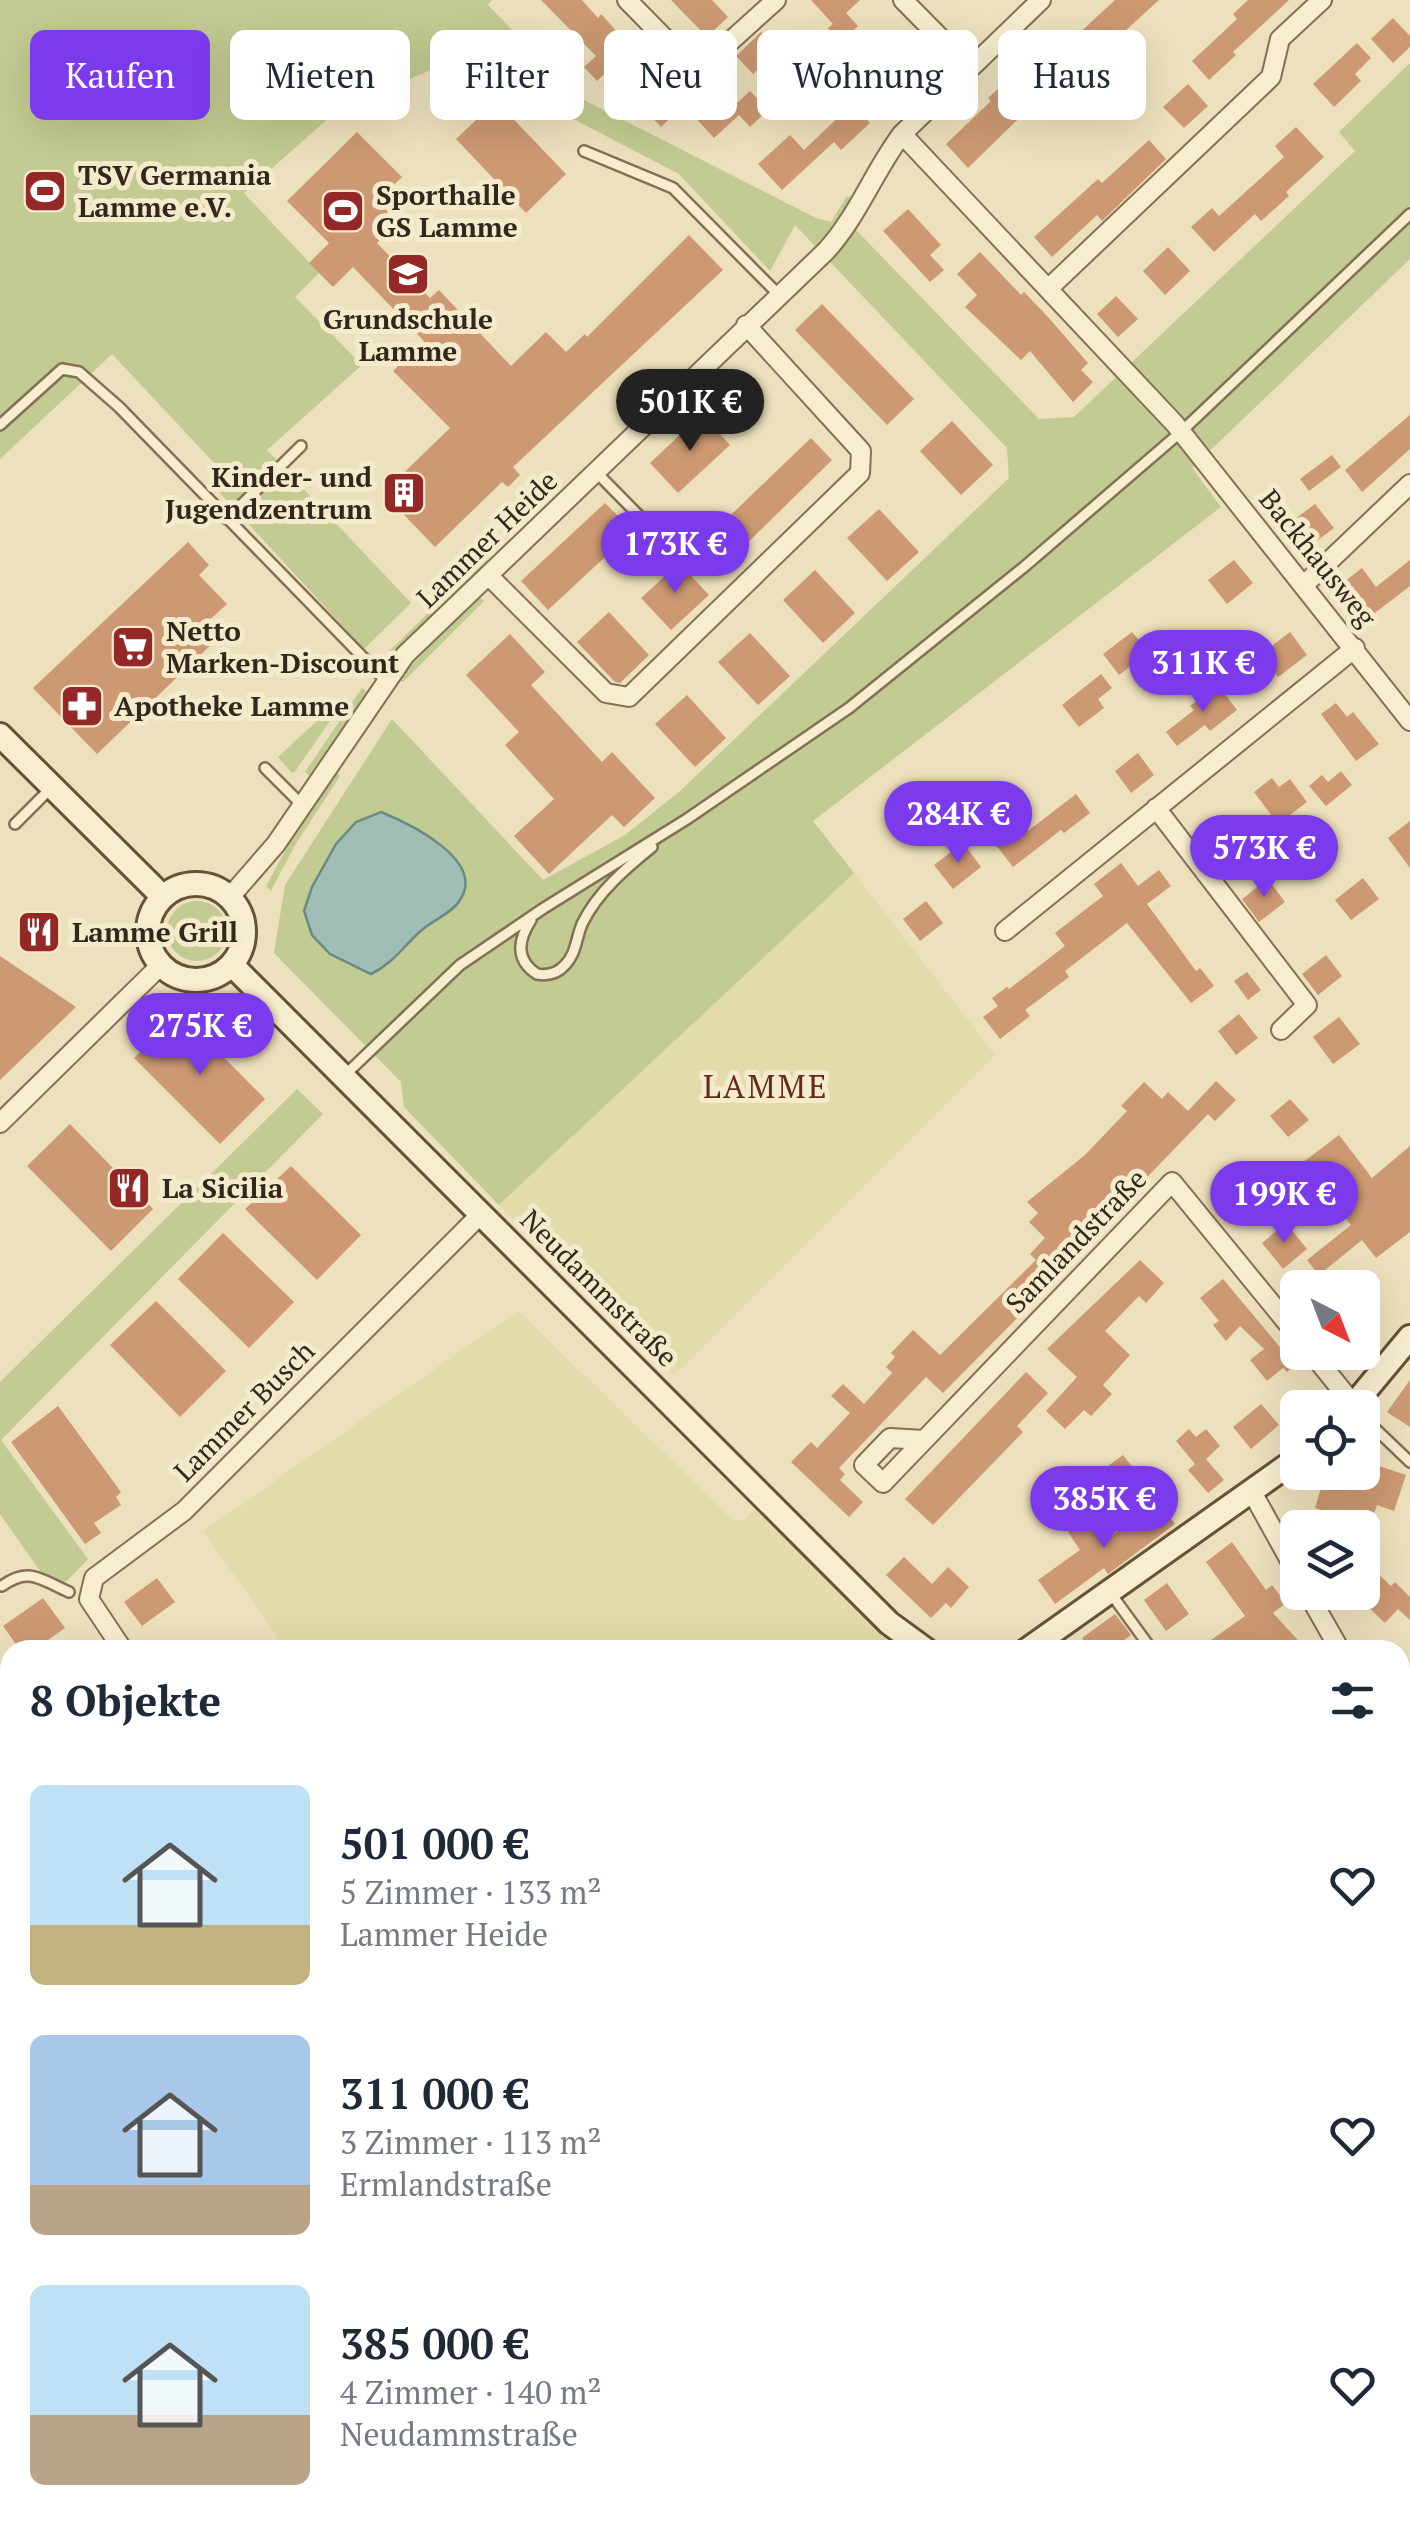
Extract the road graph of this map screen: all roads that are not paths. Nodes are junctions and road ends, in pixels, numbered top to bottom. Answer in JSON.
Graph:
{"nodes":[{"id":1,"x":627,"y":0,"type":"edge"},
{"id":2,"x":776,"y":0,"type":"edge"},
{"id":3,"x":903,"y":0,"type":"edge"},
{"id":4,"x":1041,"y":0,"type":"edge"},
{"id":5,"x":1322,"y":0,"type":"edge"},
{"id":6,"x":933,"y":30,"type":"edge"},
{"id":7,"x":978,"y":60,"type":"edge"},
{"id":8,"x":916,"y":120,"type":"edge"},
{"id":9,"x":902,"y":134,"type":"junction"},
{"id":10,"x":584,"y":151,"type":"dead end"},
{"id":11,"x":1410,"y":214,"type":"edge"},
{"id":12,"x":1050,"y":288,"type":"junction"},
{"id":13,"x":779,"y":294,"type":"junction"},
{"id":14,"x":746,"y":326,"type":"junction"},
{"id":15,"x":0,"y":425,"type":"edge"},
{"id":16,"x":1182,"y":431,"type":"junction"},
{"id":17,"x":301,"y":446,"type":"dead end"},
{"id":18,"x":596,"y":472,"type":"junction"},
{"id":19,"x":1410,"y":484,"type":"edge"},
{"id":20,"x":227,"y":519,"type":"junction"},
{"id":21,"x":660,"y":538,"type":"dead end"},
{"id":22,"x":488,"y":574,"type":"junction"},
{"id":23,"x":1305,"y":584,"type":"junction"},
{"id":24,"x":1355,"y":648,"type":"junction"},
{"id":25,"x":386,"y":680,"type":"junction"},
{"id":26,"x":1410,"y":721,"type":"edge"},
{"id":27,"x":0,"y":734,"type":"edge"},
{"id":28,"x":265,"y":768,"type":"dead end"},
{"id":29,"x":53,"y":786,"type":"junction"},
{"id":30,"x":302,"y":805,"type":"junction"},
{"id":31,"x":1156,"y":808,"type":"junction"},
{"id":32,"x":687,"y":819,"type":"junction"},
{"id":33,"x":15,"y":824,"type":"dead end"},
{"id":34,"x":163,"y":897,"type":"junction"},
{"id":35,"x":230,"y":897,"type":"junction"},
{"id":36,"x":544,"y":908,"type":"junction"},
{"id":37,"x":1005,"y":931,"type":"dead end"},
{"id":38,"x":161,"y":965,"type":"junction"},
{"id":39,"x":232,"y":965,"type":"junction"},
{"id":40,"x":1280,"y":1030,"type":"dead end"},
{"id":41,"x":345,"y":1075,"type":"junction"},
{"id":42,"x":0,"y":1123,"type":"edge"},
{"id":43,"x":482,"y":1213,"type":"junction"},
{"id":44,"x":1280,"y":1314,"type":"edge"},
{"id":45,"x":1410,"y":1337,"type":"edge"},
{"id":46,"x":1325,"y":1370,"type":"edge"},
{"id":47,"x":1341,"y":1390,"type":"edge"},
{"id":48,"x":1370,"y":1390,"type":"edge"},
{"id":49,"x":1380,"y":1433,"type":"edge"},
{"id":50,"x":924,"y":1440,"type":"dead end"},
{"id":51,"x":1410,"y":1462,"type":"edge"},
{"id":52,"x":1280,"y":1471,"type":"edge"},
{"id":53,"x":1252,"y":1492,"type":"junction"},
{"id":54,"x":1280,"y":1543,"type":"edge"},
{"id":55,"x":2,"y":1586,"type":"edge"},
{"id":56,"x":69,"y":1592,"type":"dead end"},
{"id":57,"x":1110,"y":1592,"type":"junction"},
{"id":58,"x":1317,"y":1610,"type":"edge"},
{"id":59,"x":117,"y":1640,"type":"edge"},
{"id":60,"x":912,"y":1640,"type":"edge"},
{"id":61,"x":1042,"y":1640,"type":"edge"},
{"id":62,"x":1145,"y":1640,"type":"edge"},
{"id":63,"x":1334,"y":1640,"type":"edge"}],
"edges":[{"from":1,"to":2,"type":"street"},
{"from":3,"to":6,"type":"street"},
{"from":4,"to":7,"type":"street","name":"Lammer Heide"},
{"from":5,"to":12,"type":"street"},
{"from":8,"to":9,"type":"street","name":"Lammer Heide"},
{"from":9,"to":12,"type":"street","name":"Backhausweg"},
{"from":9,"to":13,"type":"street","name":"Lammer Heide"},
{"from":10,"to":13,"type":"lane"},
{"from":11,"to":16,"type":"lane"},
{"from":12,"to":16,"type":"street","name":"Backhausweg"},
{"from":13,"to":14,"type":"street","name":"Lammer Heide"},
{"from":14,"to":18,"type":"street","name":"Lammer Heide"},
{"from":14,"to":22,"type":"street"},
{"from":15,"to":20,"type":"lane"},
{"from":16,"to":23,"type":"street","name":"Backhausweg"},
{"from":16,"to":32,"type":"lane"},
{"from":17,"to":20,"type":"lane"},
{"from":18,"to":21,"type":"lane"},
{"from":18,"to":22,"type":"street","name":"Lammer Heide"},
{"from":19,"to":23,"type":"street"},
{"from":20,"to":25,"type":"lane"},
{"from":22,"to":25,"type":"street","name":"Lammer Heide"},
{"from":23,"to":24,"type":"street","name":"Backhausweg"},
{"from":24,"to":26,"type":"street","name":"Backhausweg"},
{"from":24,"to":31,"type":"street"},
{"from":25,"to":30,"type":"street","name":"Lammer Heide"},
{"from":27,"to":29,"type":"main road"},
{"from":28,"to":30,"type":"lane"},
{"from":29,"to":33,"type":"lane"},
{"from":29,"to":34,"type":"main road"},
{"from":30,"to":35,"type":"street","name":"Lammer Heide"},
{"from":31,"to":37,"type":"street"},
{"from":31,"to":40,"type":"street"},
{"from":32,"to":36,"type":"lane"},
{"from":32,"to":36,"type":"lane"},
{"from":34,"to":35,"type":"main road"},
{"from":34,"to":38,"type":"main road"},
{"from":35,"to":39,"type":"main road"},
{"from":36,"to":41,"type":"lane"},
{"from":38,"to":39,"type":"main road"},
{"from":38,"to":42,"type":"street"},
{"from":39,"to":41,"type":"main road","name":"Neudammstraße"},
{"from":41,"to":43,"type":"main road","name":"Neudammstraße"},
{"from":43,"to":59,"type":"street","name":"Lammer Busch"},
{"from":43,"to":60,"type":"main road","name":"Neudammstraße"},
{"from":44,"to":50,"type":"street","name":"Samlandstraße"},
{"from":45,"to":48,"type":"main road"},
{"from":46,"to":47,"type":"street"},
{"from":49,"to":51,"type":"lane"},
{"from":52,"to":53,"type":"main road"},
{"from":53,"to":54,"type":"street"},
{"from":53,"to":57,"type":"main road"},
{"from":55,"to":56,"type":"lane"},
{"from":57,"to":61,"type":"main road"},
{"from":57,"to":62,"type":"lane"},
{"from":58,"to":63,"type":"street"}]}
